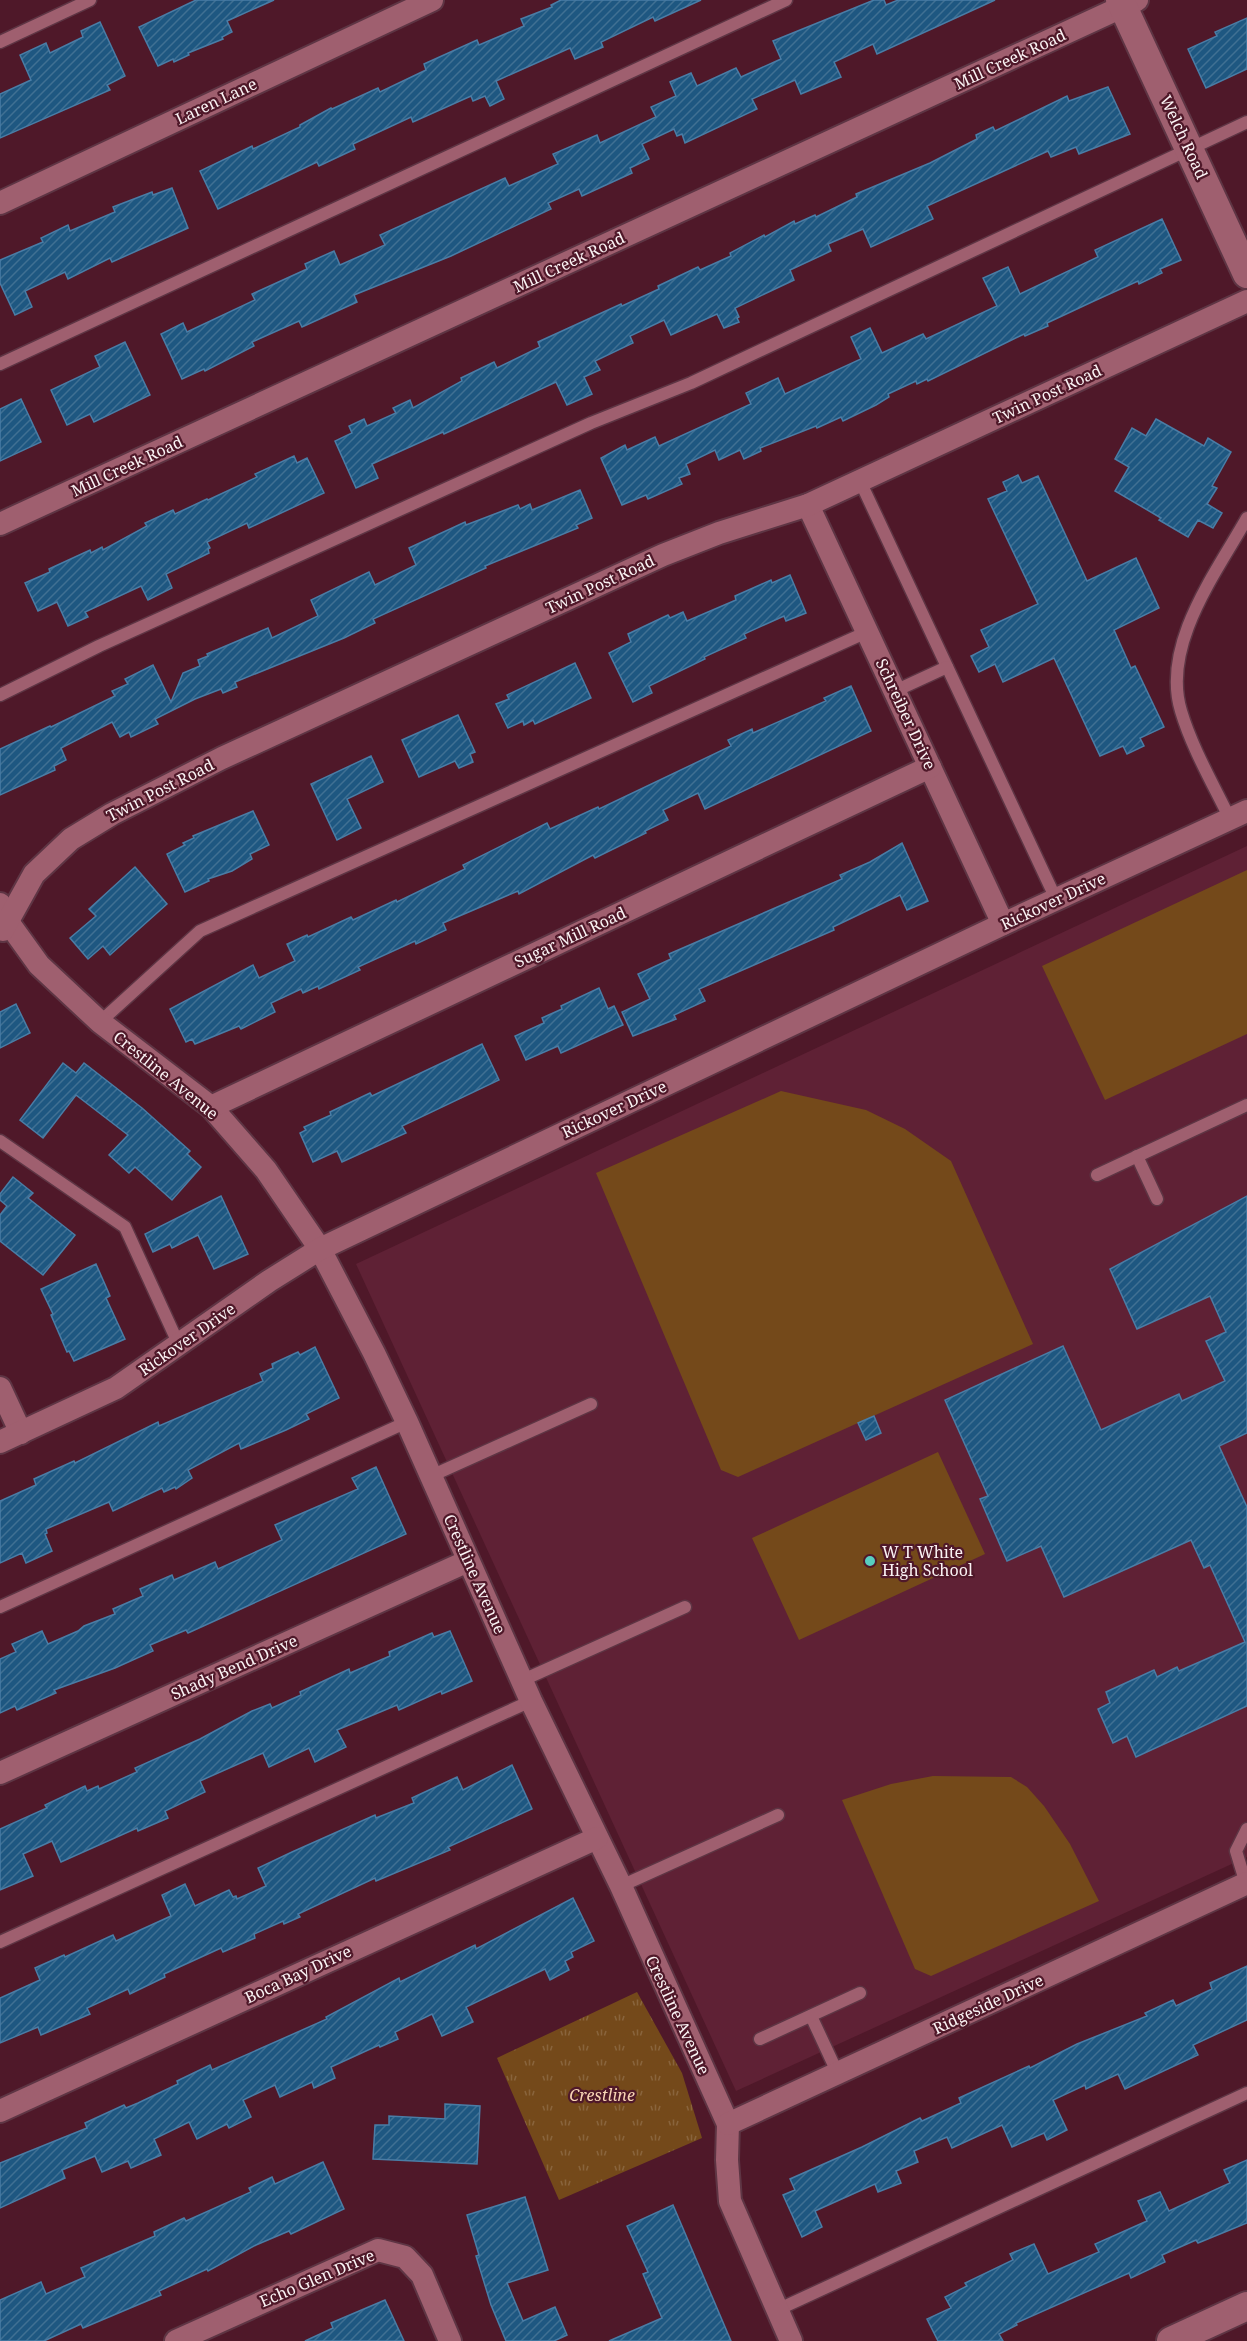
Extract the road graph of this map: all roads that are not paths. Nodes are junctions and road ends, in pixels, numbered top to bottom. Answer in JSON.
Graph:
{"nodes":[{"id":1,"x":90,"y":0,"type":"edge"},
{"id":2,"x":432,"y":0,"type":"edge"},
{"id":3,"x":786,"y":0,"type":"edge"},
{"id":4,"x":1127,"y":2,"type":"edge"},
{"id":5,"x":0,"y":42,"type":"edge"},
{"id":6,"x":1247,"y":122,"type":"edge"},
{"id":7,"x":1189,"y":149,"type":"junction"},
{"id":8,"x":0,"y":203,"type":"edge"},
{"id":9,"x":1247,"y":274,"type":"edge"},
{"id":10,"x":1247,"y":301,"type":"edge"},
{"id":11,"x":0,"y":364,"type":"edge"},
{"id":12,"x":860,"y":481,"type":"junction"},
{"id":13,"x":808,"y":505,"type":"junction"},
{"id":14,"x":1247,"y":518,"type":"edge"},
{"id":15,"x":0,"y":524,"type":"edge"},
{"id":16,"x":867,"y":632,"type":"junction"},
{"id":17,"x":947,"y":667,"type":"junction"},
{"id":18,"x":895,"y":692,"type":"junction"},
{"id":19,"x":0,"y":695,"type":"edge"},
{"id":20,"x":930,"y":767,"type":"junction"},
{"id":21,"x":1239,"y":815,"type":"edge"},
{"id":22,"x":1056,"y":899,"type":"junction"},
{"id":23,"x":3,"y":920,"type":"edge"},
{"id":24,"x":1003,"y":924,"type":"junction"},
{"id":25,"x":100,"y":1022,"type":"junction"},
{"id":26,"x":1247,"y":1105,"type":"edge"},
{"id":27,"x":211,"y":1107,"type":"junction"},
{"id":28,"x":0,"y":1141,"type":"edge"},
{"id":29,"x":1137,"y":1156,"type":"junction"},
{"id":30,"x":1097,"y":1175,"type":"dead end"},
{"id":31,"x":1157,"y":1199,"type":"dead end"},
{"id":32,"x":320,"y":1249,"type":"junction"},
{"id":33,"x":179,"y":1345,"type":"junction"},
{"id":34,"x":0,"y":1388,"type":"edge"},
{"id":35,"x":591,"y":1404,"type":"dead end"},
{"id":36,"x":407,"y":1422,"type":"junction"},
{"id":37,"x":21,"y":1433,"type":"junction"},
{"id":38,"x":0,"y":1442,"type":"edge"},
{"id":39,"x":431,"y":1476,"type":"junction"},
{"id":40,"x":468,"y":1561,"type":"junction"},
{"id":41,"x":0,"y":1607,"type":"edge"},
{"id":42,"x":685,"y":1608,"type":"dead end"},
{"id":43,"x":527,"y":1690,"type":"junction"},
{"id":44,"x":0,"y":1773,"type":"edge"},
{"id":45,"x":778,"y":1815,"type":"dead end"},
{"id":46,"x":1247,"y":1829,"type":"edge"},
{"id":47,"x":597,"y":1838,"type":"junction"},
{"id":48,"x":1247,"y":1884,"type":"edge"},
{"id":49,"x":621,"y":1886,"type":"junction"},
{"id":50,"x":0,"y":1942,"type":"edge"},
{"id":51,"x":860,"y":1993,"type":"dead end"},
{"id":52,"x":812,"y":2016,"type":"junction"},
{"id":53,"x":760,"y":2039,"type":"dead end"},
{"id":54,"x":838,"y":2074,"type":"junction"},
{"id":55,"x":1247,"y":2093,"type":"edge"},
{"id":56,"x":0,"y":2111,"type":"edge"},
{"id":57,"x":728,"y":2124,"type":"junction"},
{"id":58,"x":1247,"y":2306,"type":"edge"},
{"id":59,"x":777,"y":2310,"type":"junction"},
{"id":60,"x":176,"y":2341,"type":"edge"},
{"id":61,"x":450,"y":2341,"type":"edge"},
{"id":62,"x":791,"y":2341,"type":"edge"},
{"id":63,"x":1171,"y":2341,"type":"edge"}],
"edges":[{"from":1,"to":5,"type":"lane"},
{"from":2,"to":8,"type":"street","name":"Laren Lane"},
{"from":3,"to":11,"type":"lane"},
{"from":4,"to":7,"type":"street","name":"Welch Road"},
{"from":4,"to":15,"type":"street","name":"Mill Creek Road"},
{"from":6,"to":7,"type":"lane"},
{"from":7,"to":9,"type":"street","name":"Welch Road"},
{"from":7,"to":19,"type":"lane"},
{"from":10,"to":12,"type":"street","name":"Twin Post Road"},
{"from":12,"to":13,"type":"street","name":"Twin Post Road"},
{"from":12,"to":17,"type":"lane"},
{"from":13,"to":16,"type":"street","name":"Schreiber Drive"},
{"from":13,"to":23,"type":"street","name":"Twin Post Road"},
{"from":14,"to":21,"type":"lane"},
{"from":16,"to":18,"type":"street","name":"Schreiber Drive"},
{"from":16,"to":25,"type":"lane"},
{"from":17,"to":18,"type":"lane"},
{"from":17,"to":22,"type":"lane"},
{"from":18,"to":20,"type":"street","name":"Schreiber Drive"},
{"from":20,"to":24,"type":"street","name":"Schreiber Drive"},
{"from":20,"to":27,"type":"street","name":"Sugar Mill Road"},
{"from":21,"to":22,"type":"street","name":"Rickover Drive"},
{"from":22,"to":24,"type":"street","name":"Rickover Drive"},
{"from":23,"to":25,"type":"street","name":"Crestline Avenue"},
{"from":24,"to":32,"type":"street","name":"Rickover Drive"},
{"from":25,"to":27,"type":"street","name":"Crestline Avenue"},
{"from":26,"to":29,"type":"lane"},
{"from":27,"to":32,"type":"street","name":"Crestline Avenue"},
{"from":28,"to":33,"type":"lane"},
{"from":29,"to":30,"type":"lane"},
{"from":29,"to":31,"type":"lane"},
{"from":32,"to":33,"type":"street","name":"Rickover Drive"},
{"from":32,"to":36,"type":"street","name":"Crestline Avenue"},
{"from":33,"to":37,"type":"street","name":"Rickover Drive"},
{"from":34,"to":37,"type":"street"},
{"from":35,"to":39,"type":"lane"},
{"from":36,"to":39,"type":"street","name":"Crestline Avenue"},
{"from":36,"to":41,"type":"lane"},
{"from":37,"to":38,"type":"street","name":"Rickover Drive"},
{"from":39,"to":40,"type":"street","name":"Crestline Avenue"},
{"from":40,"to":43,"type":"street","name":"Crestline Avenue"},
{"from":40,"to":44,"type":"street","name":"Shady Bend Drive"},
{"from":42,"to":43,"type":"lane"},
{"from":43,"to":47,"type":"street","name":"Crestline Avenue"},
{"from":43,"to":50,"type":"lane"},
{"from":45,"to":49,"type":"lane"},
{"from":46,"to":48,"type":"lane"},
{"from":47,"to":49,"type":"street","name":"Crestline Avenue"},
{"from":47,"to":56,"type":"street","name":"Boca Bay Drive"},
{"from":48,"to":54,"type":"street","name":"Ridgeside Drive"},
{"from":49,"to":57,"type":"street","name":"Crestline Avenue"},
{"from":51,"to":52,"type":"lane"},
{"from":52,"to":53,"type":"lane"},
{"from":52,"to":54,"type":"lane"},
{"from":54,"to":57,"type":"street","name":"Ridgeside Drive"},
{"from":55,"to":59,"type":"lane"},
{"from":57,"to":59,"type":"street","name":"Crestline Avenue"},
{"from":58,"to":63,"type":"street"},
{"from":59,"to":62,"type":"street","name":"Crestline Avenue"},
{"from":60,"to":61,"type":"street","name":"Echo Glen Drive"}]}
